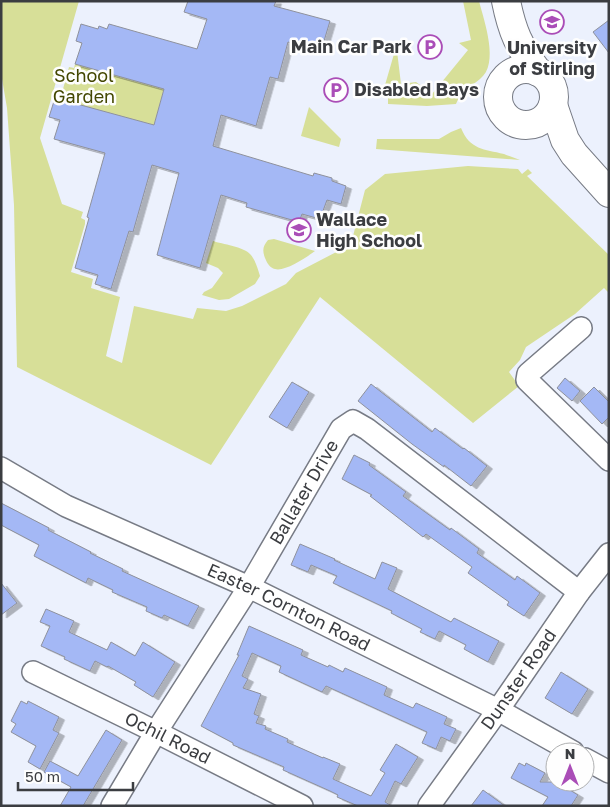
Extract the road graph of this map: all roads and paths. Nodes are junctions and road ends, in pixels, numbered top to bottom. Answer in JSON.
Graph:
{"nodes":[{"id":1,"x":508,"y":12,"type":"edge"},
{"id":2,"x":538,"y":72,"type":"junction"},
{"id":3,"x":508,"y":76,"type":"junction"},
{"id":4,"x":553,"y":105,"type":"junction"},
{"id":5,"x":530,"y":125,"type":"junction"},
{"id":6,"x":574,"y":154,"type":"junction"},
{"id":7,"x":609,"y":193,"type":"edge"},
{"id":8,"x":581,"y":328,"type":"dead end"},
{"id":9,"x":609,"y":460,"type":"edge"},
{"id":10,"x":1,"y":468,"type":"edge"},
{"id":11,"x":609,"y":554,"type":"edge"},
{"id":12,"x":249,"y":587,"type":"junction"},
{"id":13,"x":579,"y":592,"type":"junction"},
{"id":14,"x":32,"y":672,"type":"dead end"},
{"id":15,"x":498,"y":710,"type":"junction"},
{"id":16,"x":156,"y":732,"type":"junction"},
{"id":17,"x":555,"y":742,"type":"edge"},
{"id":18,"x":595,"y":764,"type":"edge"},
{"id":19,"x":609,"y":772,"type":"edge"},
{"id":20,"x":112,"y":806,"type":"edge"},
{"id":21,"x":302,"y":806,"type":"edge"},
{"id":22,"x":429,"y":806,"type":"edge"}],
"edges":[{"from":1,"to":2,"type":"main road"},
{"from":1,"to":3,"type":"main road"},
{"from":2,"to":3,"type":"main road"},
{"from":2,"to":4,"type":"main road"},
{"from":3,"to":5,"type":"main road"},
{"from":4,"to":5,"type":"main road"},
{"from":4,"to":6,"type":"main road"},
{"from":5,"to":6,"type":"main road"},
{"from":6,"to":7,"type":"main road"},
{"from":8,"to":9,"type":"street"},
{"from":10,"to":12,"type":"street","name":"Easter Cornton Road"},
{"from":11,"to":13,"type":"street","name":"Dunster Road"},
{"from":12,"to":13,"type":"street","name":"Ballater Drive"},
{"from":12,"to":15,"type":"street","name":"Easter Cornton Road"},
{"from":12,"to":16,"type":"street","name":"Ballater Drive"},
{"from":13,"to":15,"type":"street","name":"Dunster Road"},
{"from":14,"to":16,"type":"street","name":"Ochil Road"},
{"from":15,"to":17,"type":"street","name":"Easter Cornton Road"},
{"from":15,"to":22,"type":"street","name":"Dunster Road"},
{"from":16,"to":20,"type":"street","name":"Ballater Drive"},
{"from":16,"to":21,"type":"street","name":"Ochil Road"},
{"from":18,"to":19,"type":"street"}]}
